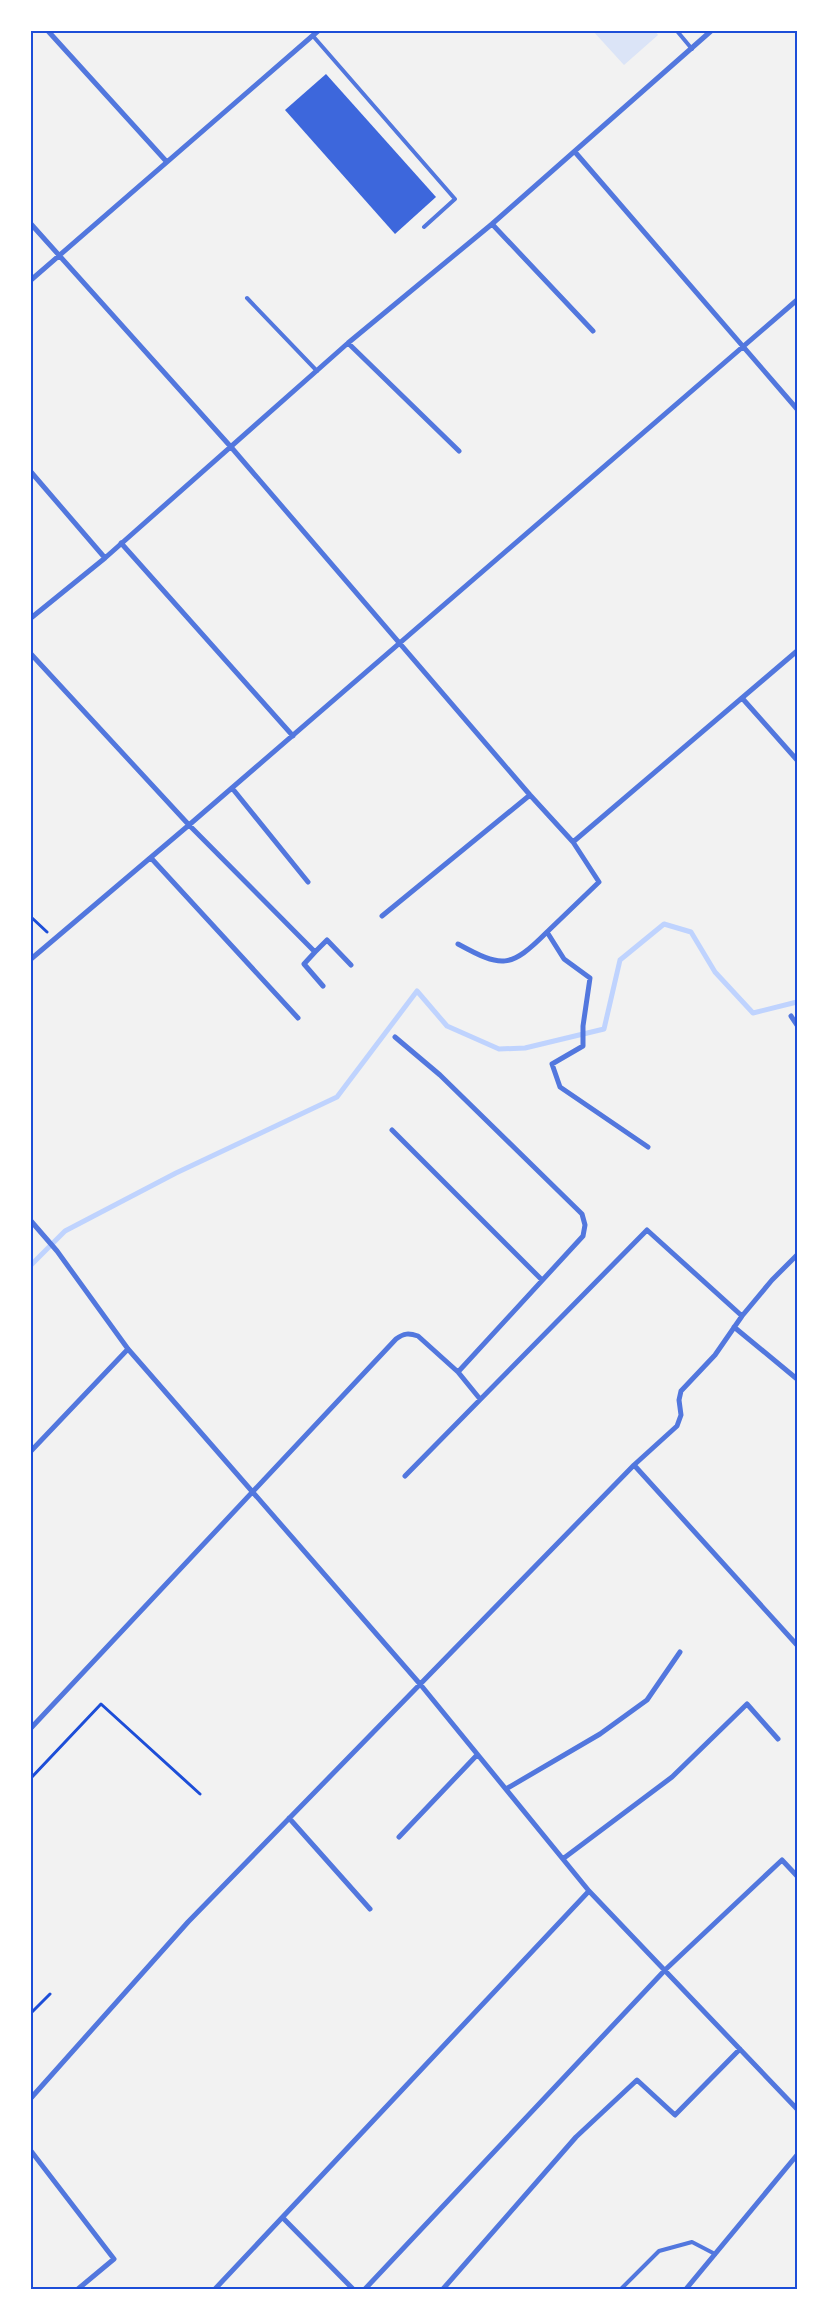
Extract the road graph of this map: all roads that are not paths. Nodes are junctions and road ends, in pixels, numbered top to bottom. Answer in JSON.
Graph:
{"nodes":[{"id":1,"x":48,"y":31,"type":"edge"},
{"id":2,"x":318,"y":31,"type":"edge"},
{"id":3,"x":677,"y":31,"type":"edge"},
{"id":4,"x":711,"y":31,"type":"edge"},
{"id":5,"x":313,"y":36,"type":"junction"},
{"id":6,"x":692,"y":49,"type":"junction"},
{"id":7,"x":575,"y":152,"type":"junction"},
{"id":8,"x":166,"y":161,"type":"junction"},
{"id":9,"x":31,"y":224,"type":"edge"},
{"id":10,"x":492,"y":224,"type":"junction"},
{"id":11,"x":424,"y":226,"type":"dead end"},
{"id":12,"x":58,"y":256,"type":"junction"},
{"id":13,"x":31,"y":280,"type":"edge"},
{"id":14,"x":247,"y":298,"type":"dead end"},
{"id":15,"x":797,"y":300,"type":"edge"},
{"id":16,"x":593,"y":331,"type":"dead end"},
{"id":17,"x":348,"y":343,"type":"junction"},
{"id":18,"x":745,"y":347,"type":"junction"},
{"id":19,"x":317,"y":371,"type":"junction"},
{"id":20,"x":797,"y":409,"type":"edge"},
{"id":21,"x":231,"y":447,"type":"junction"},
{"id":22,"x":459,"y":451,"type":"dead end"},
{"id":23,"x":31,"y":472,"type":"edge"},
{"id":24,"x":121,"y":543,"type":"junction"},
{"id":25,"x":105,"y":558,"type":"junction"},
{"id":26,"x":31,"y":618,"type":"edge"},
{"id":27,"x":400,"y":644,"type":"junction"},
{"id":28,"x":797,"y":651,"type":"edge"},
{"id":29,"x":31,"y":654,"type":"edge"},
{"id":30,"x":742,"y":698,"type":"junction"},
{"id":31,"x":293,"y":736,"type":"junction"},
{"id":32,"x":797,"y":760,"type":"edge"},
{"id":33,"x":232,"y":788,"type":"junction"},
{"id":34,"x":530,"y":795,"type":"junction"},
{"id":35,"x":189,"y":825,"type":"junction"},
{"id":36,"x":573,"y":842,"type":"junction"},
{"id":37,"x":151,"y":858,"type":"junction"},
{"id":38,"x":308,"y":882,"type":"dead end"},
{"id":39,"x":382,"y":916,"type":"dead end"},
{"id":40,"x":547,"y":932,"type":"junction"},
{"id":41,"x":458,"y":944,"type":"dead end"},
{"id":42,"x":315,"y":952,"type":"junction"},
{"id":43,"x":31,"y":959,"type":"edge"},
{"id":44,"x":352,"y":965,"type":"dead end"},
{"id":45,"x":323,"y":986,"type":"dead end"},
{"id":46,"x":791,"y":1016,"type":"dead end"},
{"id":47,"x":298,"y":1018,"type":"dead end"},
{"id":48,"x":797,"y":1025,"type":"edge"},
{"id":49,"x":395,"y":1037,"type":"dead end"},
{"id":50,"x":392,"y":1130,"type":"dead end"},
{"id":51,"x":648,"y":1147,"type":"dead end"},
{"id":52,"x":31,"y":1221,"type":"edge"},
{"id":53,"x":797,"y":1255,"type":"edge"},
{"id":54,"x":542,"y":1280,"type":"junction"},
{"id":55,"x":742,"y":1316,"type":"junction"},
{"id":56,"x":734,"y":1327,"type":"junction"},
{"id":57,"x":128,"y":1349,"type":"junction"},
{"id":58,"x":458,"y":1372,"type":"junction"},
{"id":59,"x":797,"y":1379,"type":"edge"},
{"id":60,"x":480,"y":1400,"type":"junction"},
{"id":61,"x":31,"y":1451,"type":"edge"},
{"id":62,"x":634,"y":1465,"type":"junction"},
{"id":63,"x":405,"y":1476,"type":"dead end"},
{"id":64,"x":253,"y":1492,"type":"junction"},
{"id":65,"x":797,"y":1645,"type":"edge"},
{"id":66,"x":680,"y":1652,"type":"dead end"},
{"id":67,"x":420,"y":1684,"type":"junction"},
{"id":68,"x":31,"y":1728,"type":"edge"},
{"id":69,"x":778,"y":1739,"type":"dead end"},
{"id":70,"x":477,"y":1755,"type":"junction"},
{"id":71,"x":506,"y":1789,"type":"junction"},
{"id":72,"x":289,"y":1818,"type":"junction"},
{"id":73,"x":398,"y":1837,"type":"dead end"},
{"id":74,"x":564,"y":1858,"type":"junction"},
{"id":75,"x":797,"y":1876,"type":"edge"},
{"id":76,"x":589,"y":1891,"type":"junction"},
{"id":77,"x":370,"y":1910,"type":"dead end"},
{"id":78,"x":665,"y":1970,"type":"junction"},
{"id":79,"x":740,"y":2049,"type":"junction"},
{"id":80,"x":31,"y":2098,"type":"edge"},
{"id":81,"x":797,"y":2109,"type":"edge"},
{"id":82,"x":31,"y":2151,"type":"edge"},
{"id":83,"x":797,"y":2155,"type":"edge"},
{"id":84,"x":282,"y":2218,"type":"junction"},
{"id":85,"x":714,"y":2254,"type":"junction"},
{"id":86,"x":78,"y":2289,"type":"edge"},
{"id":87,"x":215,"y":2289,"type":"edge"},
{"id":88,"x":352,"y":2289,"type":"edge"},
{"id":89,"x":365,"y":2289,"type":"edge"},
{"id":90,"x":443,"y":2289,"type":"edge"},
{"id":91,"x":621,"y":2289,"type":"edge"},
{"id":92,"x":686,"y":2289,"type":"edge"}],
"edges":[{"from":1,"to":8,"type":"street"},
{"from":2,"to":5,"type":"street"},
{"from":3,"to":6,"type":"lane"},
{"from":4,"to":6,"type":"street"},
{"from":5,"to":8,"type":"street"},
{"from":5,"to":11,"type":"lane"},
{"from":6,"to":7,"type":"street"},
{"from":7,"to":10,"type":"street"},
{"from":7,"to":18,"type":"street"},
{"from":8,"to":12,"type":"street"},
{"from":9,"to":12,"type":"street"},
{"from":10,"to":16,"type":"street"},
{"from":10,"to":17,"type":"street"},
{"from":12,"to":13,"type":"street"},
{"from":12,"to":21,"type":"street"},
{"from":14,"to":19,"type":"lane"},
{"from":15,"to":18,"type":"street"},
{"from":17,"to":19,"type":"street"},
{"from":17,"to":22,"type":"street"},
{"from":18,"to":20,"type":"street"},
{"from":18,"to":27,"type":"street"},
{"from":19,"to":21,"type":"street"},
{"from":21,"to":24,"type":"street"},
{"from":21,"to":27,"type":"street"},
{"from":23,"to":25,"type":"street"},
{"from":24,"to":25,"type":"street"},
{"from":24,"to":31,"type":"street"},
{"from":25,"to":26,"type":"street"},
{"from":27,"to":31,"type":"street"},
{"from":27,"to":34,"type":"street"},
{"from":28,"to":30,"type":"street"},
{"from":29,"to":35,"type":"street"},
{"from":30,"to":32,"type":"street"},
{"from":30,"to":36,"type":"street"},
{"from":31,"to":33,"type":"street"},
{"from":33,"to":35,"type":"street"},
{"from":33,"to":38,"type":"street"},
{"from":34,"to":36,"type":"street"},
{"from":34,"to":39,"type":"street"},
{"from":35,"to":37,"type":"street"},
{"from":35,"to":42,"type":"street"},
{"from":36,"to":40,"type":"street"},
{"from":37,"to":43,"type":"street"},
{"from":37,"to":47,"type":"street"},
{"from":40,"to":41,"type":"street"},
{"from":40,"to":51,"type":"street"},
{"from":42,"to":44,"type":"street"},
{"from":42,"to":45,"type":"street"},
{"from":46,"to":48,"type":"street"},
{"from":49,"to":54,"type":"street"},
{"from":50,"to":54,"type":"street"},
{"from":52,"to":57,"type":"street"},
{"from":53,"to":55,"type":"street"},
{"from":54,"to":58,"type":"street"},
{"from":55,"to":56,"type":"street"},
{"from":55,"to":60,"type":"street"},
{"from":56,"to":59,"type":"street"},
{"from":56,"to":62,"type":"street"},
{"from":57,"to":61,"type":"street"},
{"from":57,"to":64,"type":"street"},
{"from":58,"to":60,"type":"street"},
{"from":58,"to":64,"type":"street"},
{"from":60,"to":63,"type":"street"},
{"from":62,"to":65,"type":"street"},
{"from":62,"to":67,"type":"street"},
{"from":64,"to":67,"type":"street"},
{"from":64,"to":68,"type":"street"},
{"from":66,"to":71,"type":"street"},
{"from":67,"to":70,"type":"street"},
{"from":67,"to":72,"type":"street"},
{"from":69,"to":74,"type":"street"},
{"from":70,"to":71,"type":"street"},
{"from":70,"to":73,"type":"street"},
{"from":71,"to":74,"type":"street"},
{"from":72,"to":77,"type":"street"},
{"from":72,"to":80,"type":"street"},
{"from":74,"to":76,"type":"street"},
{"from":75,"to":78,"type":"street"},
{"from":76,"to":78,"type":"street"},
{"from":76,"to":84,"type":"street"},
{"from":78,"to":79,"type":"street"},
{"from":78,"to":89,"type":"street"},
{"from":79,"to":81,"type":"street"},
{"from":79,"to":90,"type":"street"},
{"from":82,"to":86,"type":"street"},
{"from":83,"to":85,"type":"street"},
{"from":84,"to":87,"type":"street"},
{"from":84,"to":88,"type":"street"},
{"from":85,"to":91,"type":"lane"},
{"from":85,"to":92,"type":"street"}]}
